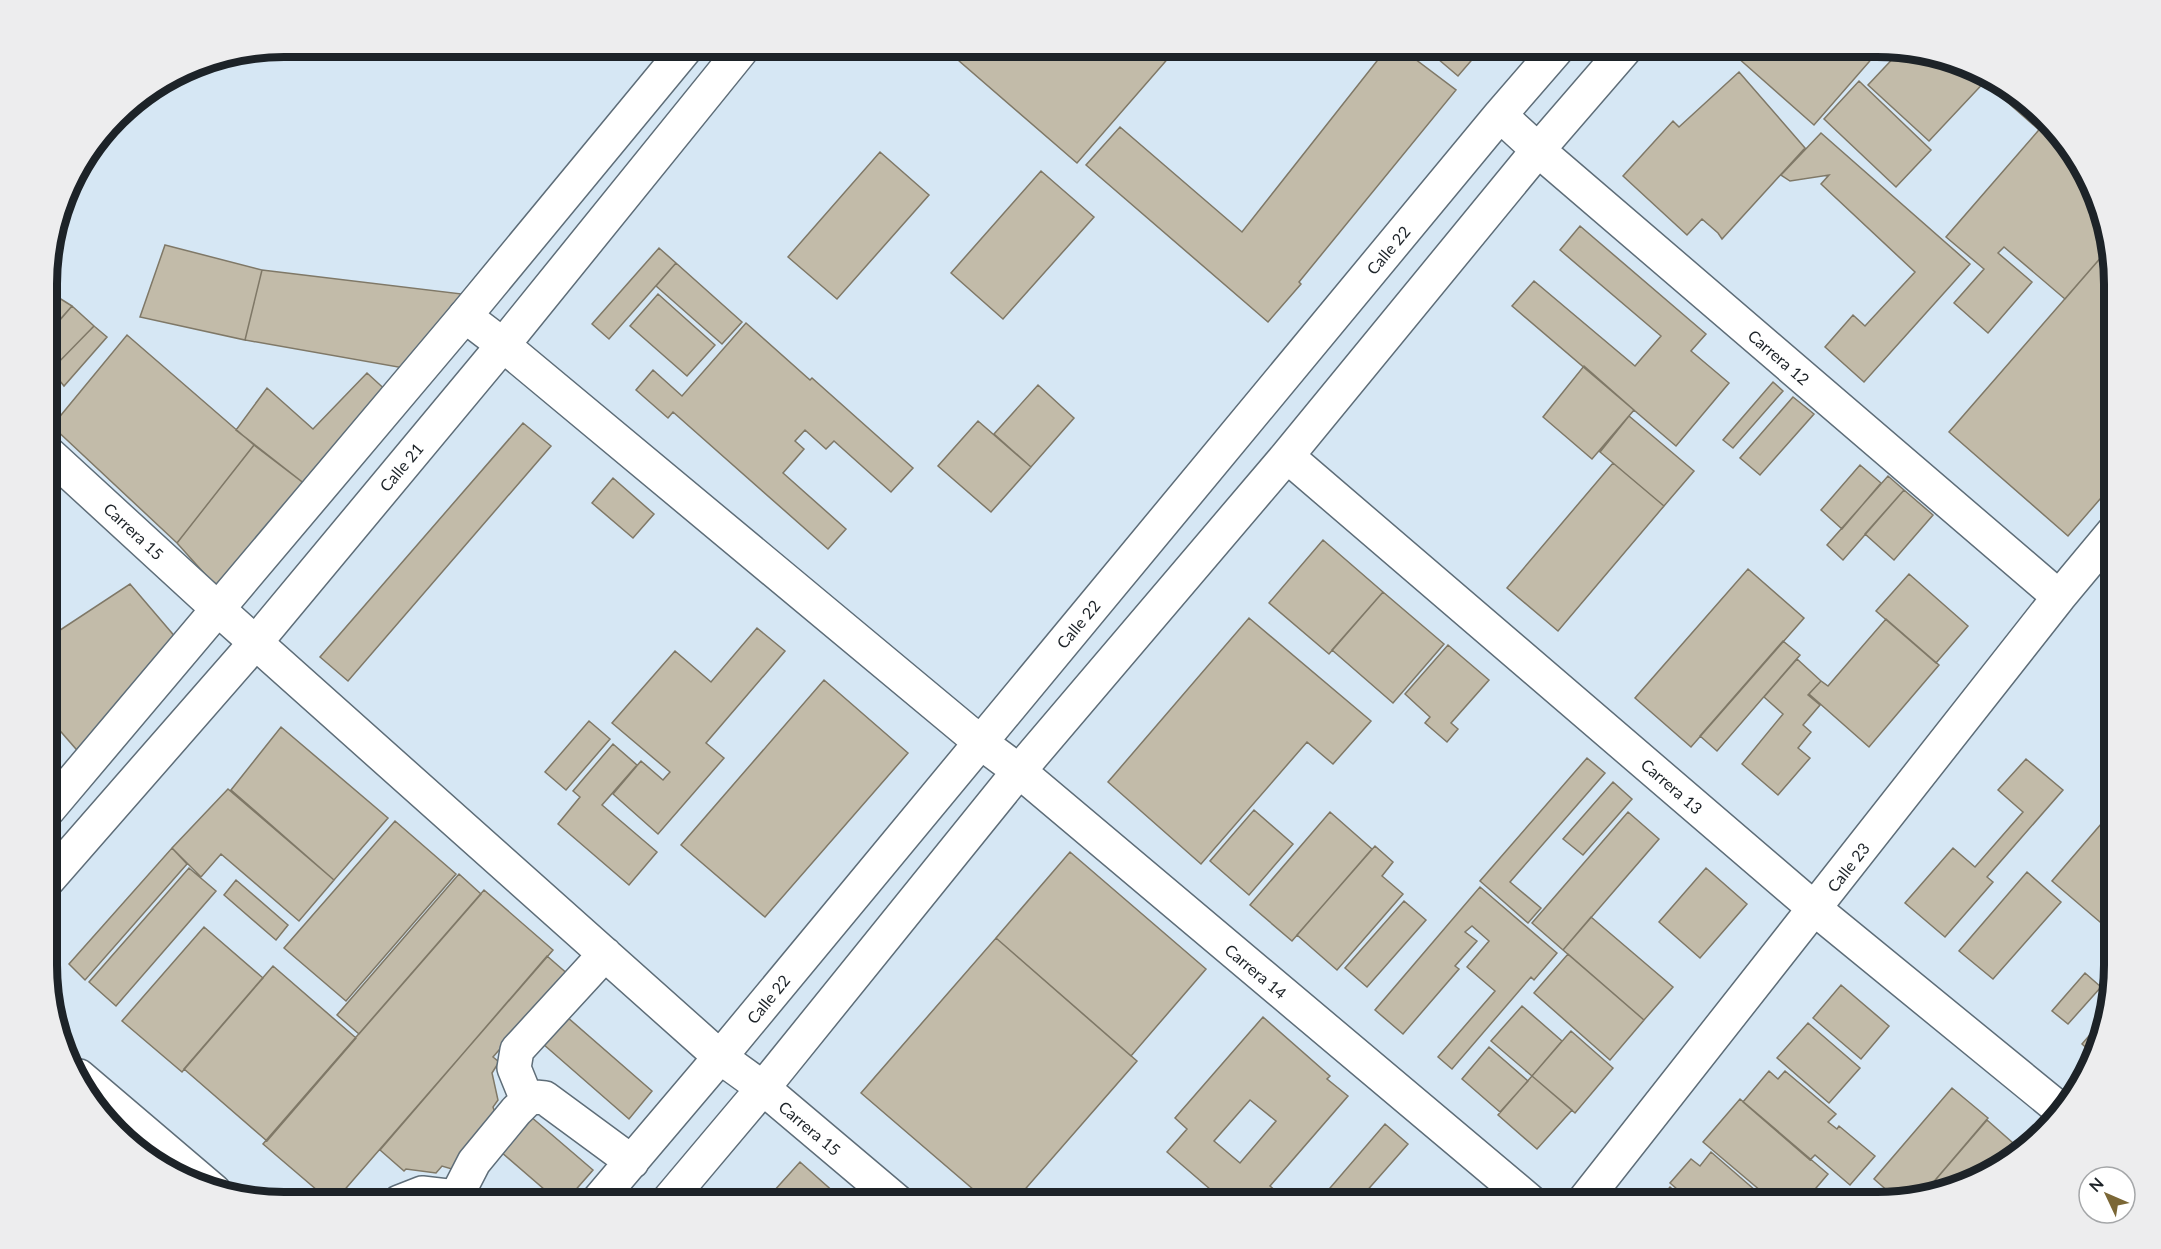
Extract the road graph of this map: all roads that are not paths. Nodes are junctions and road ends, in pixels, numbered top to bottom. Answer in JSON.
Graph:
{"nodes":[{"id":1,"x":678,"y":57,"type":"edge"},
{"id":2,"x":735,"y":57,"type":"edge"},
{"id":3,"x":1550,"y":57,"type":"edge"},
{"id":4,"x":1617,"y":57,"type":"edge"},
{"id":5,"x":1500,"y":115,"type":"junction"},
{"id":6,"x":1538,"y":150,"type":"junction"},
{"id":7,"x":465,"y":316,"type":"junction"},
{"id":8,"x":503,"y":345,"type":"junction"},
{"id":9,"x":1287,"y":456,"type":"junction"},
{"id":10,"x":57,"y":461,"type":"edge"},
{"id":11,"x":2104,"y":543,"type":"edge"},
{"id":12,"x":2059,"y":597,"type":"junction"},
{"id":13,"x":219,"y":610,"type":"junction"},
{"id":14,"x":256,"y":642,"type":"junction"},
{"id":15,"x":980,"y":742,"type":"junction"},
{"id":16,"x":1018,"y":771,"type":"junction"},
{"id":17,"x":57,"y":799,"type":"edge"},
{"id":18,"x":57,"y":869,"type":"edge"},
{"id":19,"x":1815,"y":909,"type":"junction"},
{"id":20,"x":605,"y":954,"type":"junction"},
{"id":21,"x":720,"y":1057,"type":"junction"},
{"id":22,"x":93,"y":1088,"type":"edge"},
{"id":23,"x":763,"y":1088,"type":"junction"},
{"id":24,"x":527,"y":1100,"type":"junction"},
{"id":25,"x":2055,"y":1105,"type":"edge"},
{"id":26,"x":632,"y":1162,"type":"junction"},
{"id":27,"x":193,"y":1173,"type":"edge"},
{"id":28,"x":463,"y":1192,"type":"edge"},
{"id":29,"x":606,"y":1192,"type":"edge"},
{"id":30,"x":675,"y":1192,"type":"edge"},
{"id":31,"x":886,"y":1192,"type":"edge"},
{"id":32,"x":1519,"y":1192,"type":"edge"},
{"id":33,"x":1591,"y":1192,"type":"edge"}],
"edges":[{"from":1,"to":7,"type":"street"},
{"from":2,"to":8,"type":"street","name":"Calle 21"},
{"from":3,"to":5,"type":"street","name":"Calle 22"},
{"from":4,"to":6,"type":"street"},
{"from":5,"to":6,"type":"street","name":"Carrera 12"},
{"from":5,"to":15,"type":"street","name":"Calle 22"},
{"from":6,"to":9,"type":"street"},
{"from":6,"to":12,"type":"street","name":"Carrera 12"},
{"from":7,"to":8,"type":"street","name":"Carrera 14"},
{"from":7,"to":13,"type":"street"},
{"from":8,"to":14,"type":"street","name":"Calle 21"},
{"from":8,"to":15,"type":"street","name":"Carrera 14"},
{"from":9,"to":16,"type":"street"},
{"from":9,"to":19,"type":"street","name":"Carrera 13"},
{"from":10,"to":13,"type":"street","name":"Carrera 15"},
{"from":11,"to":12,"type":"street","name":"Calle 23"},
{"from":12,"to":19,"type":"street","name":"Calle 23"},
{"from":13,"to":14,"type":"street","name":"Carrera 15"},
{"from":13,"to":17,"type":"street"},
{"from":14,"to":18,"type":"street","name":"Calle 21"},
{"from":14,"to":20,"type":"street","name":"Carrera 15"},
{"from":15,"to":16,"type":"street","name":"Carrera 14"},
{"from":15,"to":21,"type":"street","name":"Calle 22"},
{"from":16,"to":23,"type":"street"},
{"from":16,"to":32,"type":"street","name":"Carrera 14"},
{"from":19,"to":25,"type":"street","name":"Carrera 13"},
{"from":19,"to":33,"type":"street","name":"Calle 23"},
{"from":20,"to":21,"type":"street","name":"Carrera 15"},
{"from":20,"to":24,"type":"street"},
{"from":21,"to":23,"type":"street","name":"Carrera 15"},
{"from":21,"to":26,"type":"street","name":"Calle 22"},
{"from":22,"to":27,"type":"street"},
{"from":23,"to":30,"type":"street"},
{"from":23,"to":31,"type":"street","name":"Carrera 15"},
{"from":24,"to":26,"type":"street"},
{"from":24,"to":28,"type":"street"},
{"from":26,"to":29,"type":"street","name":"Calle 22"}]}
